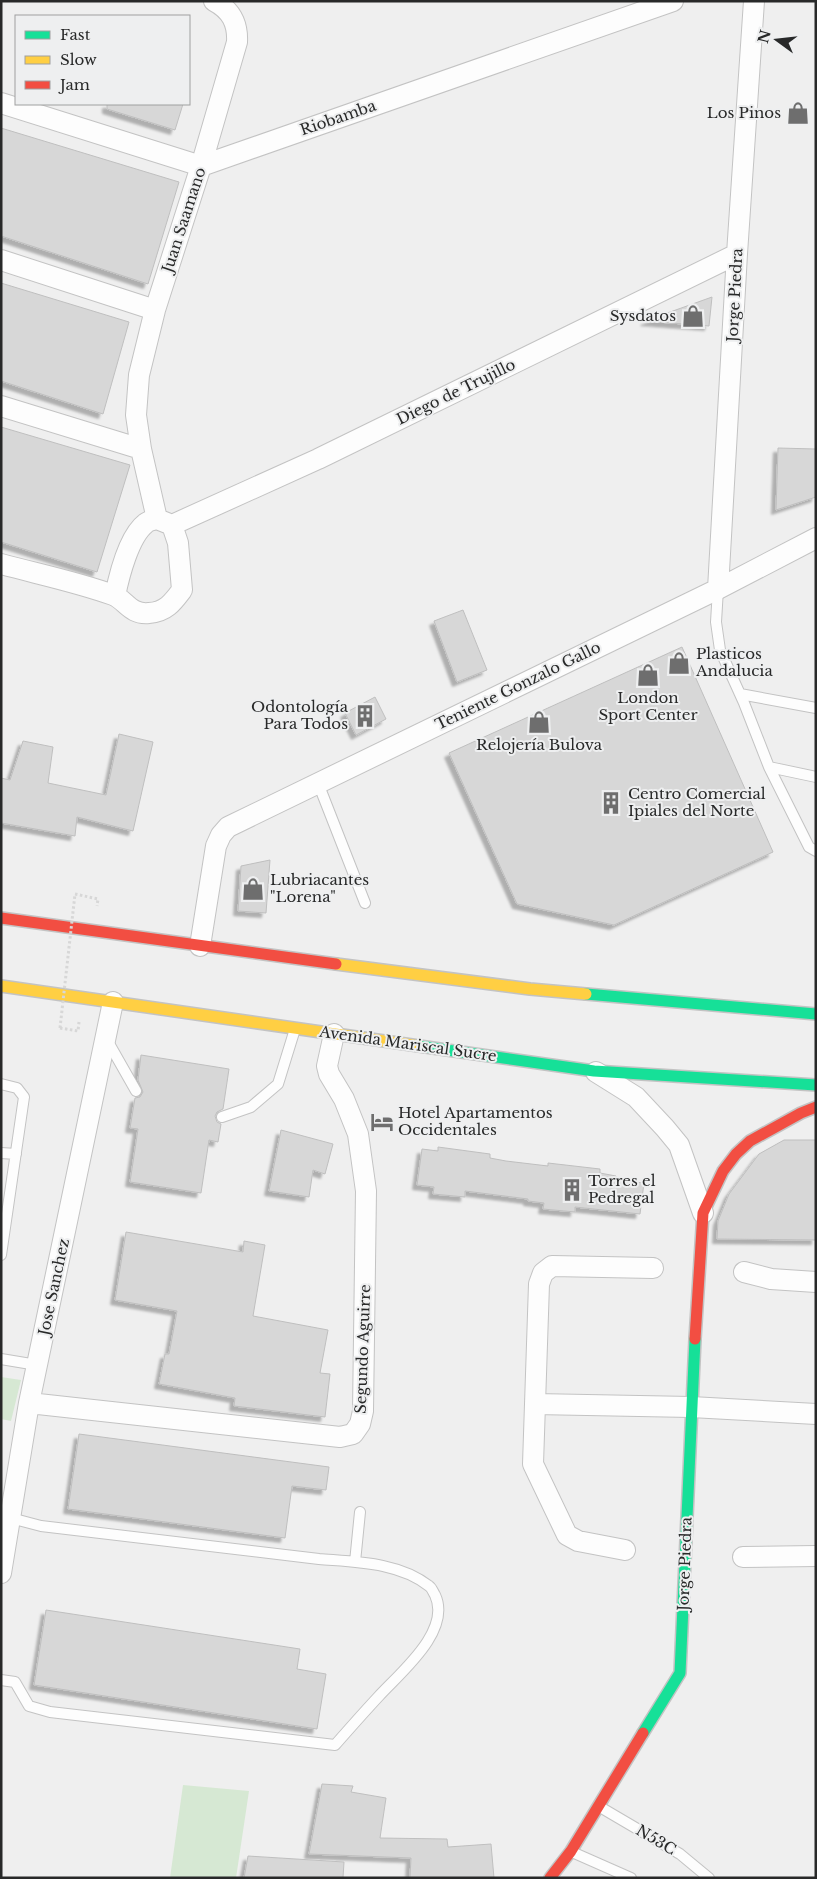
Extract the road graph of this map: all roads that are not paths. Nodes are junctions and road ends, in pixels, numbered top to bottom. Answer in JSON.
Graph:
{"nodes":[{"id":1,"x":214,"y":1,"type":"edge"},
{"id":2,"x":673,"y":1,"type":"edge"},
{"id":3,"x":754,"y":1,"type":"edge"},
{"id":4,"x":1,"y":103,"type":"edge"},
{"id":5,"x":201,"y":166,"type":"junction"},
{"id":6,"x":737,"y":254,"type":"junction"},
{"id":7,"x":1,"y":260,"type":"edge"},
{"id":8,"x":155,"y":310,"type":"junction"},
{"id":9,"x":1,"y":406,"type":"edge"},
{"id":10,"x":141,"y":449,"type":"junction"},
{"id":11,"x":164,"y":522,"type":"junction"},
{"id":12,"x":816,"y":538,"type":"edge"},
{"id":13,"x":1,"y":564,"type":"edge"},
{"id":14,"x":718,"y":589,"type":"junction"},
{"id":15,"x":115,"y":596,"type":"junction"},
{"id":16,"x":740,"y":694,"type":"junction"},
{"id":17,"x":816,"y":708,"type":"edge"},
{"id":18,"x":769,"y":767,"type":"junction"},
{"id":19,"x":816,"y":777,"type":"edge"},
{"id":20,"x":318,"y":783,"type":"junction"},
{"id":21,"x":816,"y":851,"type":"edge"},
{"id":22,"x":365,"y":903,"type":"dead end"},
{"id":23,"x":1,"y":918,"type":"edge"},
{"id":24,"x":200,"y":946,"type":"junction"},
{"id":25,"x":1,"y":986,"type":"edge"},
{"id":26,"x":113,"y":1002,"type":"junction"},
{"id":27,"x":816,"y":1014,"type":"edge"},
{"id":28,"x":296,"y":1029,"type":"junction"},
{"id":29,"x":334,"y":1034,"type":"junction"},
{"id":30,"x":106,"y":1037,"type":"junction"},
{"id":31,"x":594,"y":1071,"type":"junction"},
{"id":32,"x":1,"y":1084,"type":"edge"},
{"id":33,"x":816,"y":1085,"type":"edge"},
{"id":34,"x":136,"y":1091,"type":"dead end"},
{"id":35,"x":816,"y":1108,"type":"edge"},
{"id":36,"x":222,"y":1118,"type":"dead end"},
{"id":37,"x":1,"y":1153,"type":"edge"},
{"id":38,"x":16,"y":1154,"type":"junction"},
{"id":39,"x":703,"y":1213,"type":"junction"},
{"id":40,"x":4,"y":1218,"type":"edge"},
{"id":41,"x":1,"y":1255,"type":"edge"},
{"id":42,"x":653,"y":1268,"type":"dead end"},
{"id":43,"x":744,"y":1272,"type":"dead end"},
{"id":44,"x":816,"y":1282,"type":"edge"},
{"id":45,"x":1,"y":1359,"type":"edge"},
{"id":46,"x":37,"y":1365,"type":"junction"},
{"id":47,"x":29,"y":1403,"type":"junction"},
{"id":48,"x":535,"y":1404,"type":"junction"},
{"id":49,"x":691,"y":1407,"type":"junction"},
{"id":50,"x":816,"y":1414,"type":"edge"},
{"id":51,"x":360,"y":1512,"type":"dead end"},
{"id":52,"x":6,"y":1517,"type":"edge"},
{"id":53,"x":625,"y":1550,"type":"dead end"},
{"id":54,"x":743,"y":1556,"type":"dead end"},
{"id":55,"x":816,"y":1556,"type":"edge"},
{"id":56,"x":355,"y":1562,"type":"junction"},
{"id":57,"x":1,"y":1572,"type":"edge"},
{"id":58,"x":1,"y":1680,"type":"edge"},
{"id":59,"x":599,"y":1806,"type":"junction"},
{"id":60,"x":571,"y":1851,"type":"junction"},
{"id":61,"x":550,"y":1878,"type":"edge"},
{"id":62,"x":631,"y":1878,"type":"edge"},
{"id":63,"x":709,"y":1878,"type":"edge"}],
"edges":[{"from":1,"to":5,"type":"street","name":"Juan Saamano"},
{"from":2,"to":5,"type":"street","name":"Riobamba"},
{"from":3,"to":6,"type":"street","name":"Jorge Piedra"},
{"from":4,"to":5,"type":"street"},
{"from":5,"to":8,"type":"street","name":"Juan Saamano"},
{"from":6,"to":11,"type":"street","name":"Diego de Trujillo"},
{"from":6,"to":14,"type":"street","name":"Jorge Piedra"},
{"from":7,"to":8,"type":"street"},
{"from":8,"to":10,"type":"street","name":"Juan Saamano"},
{"from":9,"to":10,"type":"street"},
{"from":10,"to":11,"type":"street","name":"Juan Saamano"},
{"from":11,"to":15,"type":"street"},
{"from":11,"to":15,"type":"street"},
{"from":12,"to":14,"type":"street","name":"Teniente Gonzalo Gallo"},
{"from":13,"to":15,"type":"street"},
{"from":14,"to":16,"type":"lane"},
{"from":14,"to":20,"type":"street","name":"Teniente Gonzalo Gallo"},
{"from":16,"to":17,"type":"lane"},
{"from":16,"to":18,"type":"lane"},
{"from":18,"to":19,"type":"lane"},
{"from":18,"to":21,"type":"lane"},
{"from":20,"to":22,"type":"lane"},
{"from":20,"to":24,"type":"street","name":"Teniente Gonzalo Gallo"},
{"from":23,"to":24,"type":"main road"},
{"from":24,"to":27,"type":"main road"},
{"from":25,"to":26,"type":"main road","name":"Avenida Mariscal Sucre"},
{"from":26,"to":28,"type":"main road","name":"Avenida Mariscal Sucre"},
{"from":26,"to":30,"type":"street","name":"Jose Sanchez"},
{"from":28,"to":29,"type":"main road","name":"Avenida Mariscal Sucre"},
{"from":28,"to":36,"type":"lane"},
{"from":29,"to":31,"type":"main road","name":"Avenida Mariscal Sucre"},
{"from":29,"to":47,"type":"street","name":"Segundo Aguirre"},
{"from":30,"to":34,"type":"lane"},
{"from":30,"to":46,"type":"street","name":"Jose Sanchez"},
{"from":31,"to":33,"type":"main road","name":"Avenida Mariscal Sucre"},
{"from":31,"to":39,"type":"street","name":"Jorge Piedra"},
{"from":32,"to":38,"type":"lane"},
{"from":35,"to":39,"type":"main road","name":"Jorge Piedra"},
{"from":37,"to":38,"type":"lane"},
{"from":38,"to":40,"type":"lane"},
{"from":39,"to":49,"type":"main road","name":"Jorge Piedra"},
{"from":40,"to":41,"type":"lane"},
{"from":42,"to":48,"type":"street"},
{"from":43,"to":44,"type":"street"},
{"from":45,"to":46,"type":"lane"},
{"from":46,"to":47,"type":"street","name":"Jose Sanchez"},
{"from":47,"to":52,"type":"street","name":"Jose Sanchez"},
{"from":48,"to":49,"type":"street"},
{"from":48,"to":53,"type":"street"},
{"from":49,"to":50,"type":"street"},
{"from":49,"to":59,"type":"main road","name":"Jorge Piedra"},
{"from":51,"to":56,"type":"lane"},
{"from":52,"to":56,"type":"lane"},
{"from":52,"to":57,"type":"street","name":"Jose Sanchez"},
{"from":54,"to":55,"type":"street"},
{"from":56,"to":58,"type":"lane"},
{"from":59,"to":60,"type":"main road","name":"Jorge Piedra"},
{"from":59,"to":63,"type":"lane","name":"N53C"},
{"from":60,"to":61,"type":"main road","name":"Jorge Piedra"},
{"from":60,"to":62,"type":"lane"}]}
